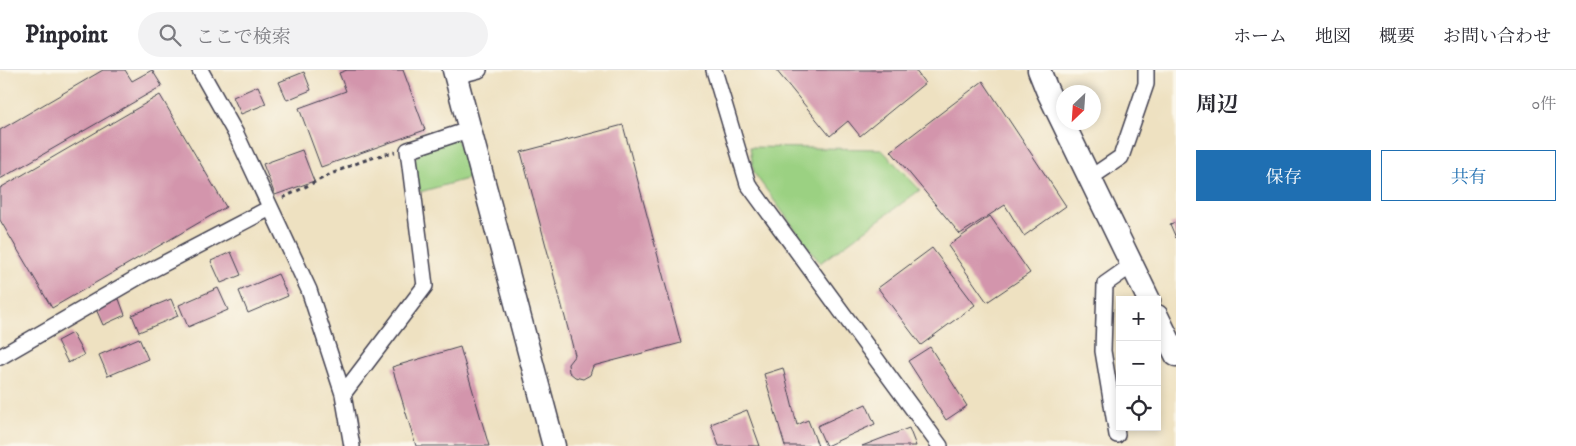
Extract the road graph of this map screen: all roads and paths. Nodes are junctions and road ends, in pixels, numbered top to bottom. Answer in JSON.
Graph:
{"nodes":[{"id":1,"x":200,"y":70,"type":"edge"},
{"id":2,"x":479,"y":70,"type":"edge"},
{"id":3,"x":714,"y":70,"type":"edge"},
{"id":4,"x":1040,"y":70,"type":"edge"},
{"id":5,"x":1146,"y":70,"type":"edge"},
{"id":6,"x":455,"y":73,"type":"edge"},
{"id":7,"x":471,"y":129,"type":"junction"},
{"id":8,"x":408,"y":150,"type":"junction"},
{"id":9,"x":1090,"y":178,"type":"junction"},
{"id":10,"x":270,"y":207,"type":"junction"},
{"id":11,"x":1132,"y":265,"type":"junction"},
{"id":12,"x":1147,"y":296,"type":"edge"},
{"id":13,"x":1161,"y":322,"type":"edge"},
{"id":14,"x":1174,"y":343,"type":"edge"},
{"id":15,"x":0,"y":357,"type":"edge"},
{"id":16,"x":343,"y":394,"type":"junction"},
{"id":17,"x":1117,"y":435,"type":"dead end"},
{"id":18,"x":352,"y":446,"type":"edge"},
{"id":19,"x":554,"y":446,"type":"edge"},
{"id":20,"x":940,"y":446,"type":"edge"}],
"edges":[{"from":1,"to":10,"type":"street"},
{"from":2,"to":6,"type":"street"},
{"from":3,"to":20,"type":"street"},
{"from":4,"to":9,"type":"street"},
{"from":5,"to":9,"type":"street"},
{"from":6,"to":7,"type":"street"},
{"from":7,"to":8,"type":"street"},
{"from":7,"to":19,"type":"street"},
{"from":8,"to":10,"type":"path"},
{"from":8,"to":16,"type":"street"},
{"from":9,"to":11,"type":"street"},
{"from":10,"to":15,"type":"street"},
{"from":10,"to":16,"type":"street"},
{"from":11,"to":12,"type":"street"},
{"from":11,"to":17,"type":"street"},
{"from":13,"to":14,"type":"street"},
{"from":16,"to":18,"type":"street"}]}
